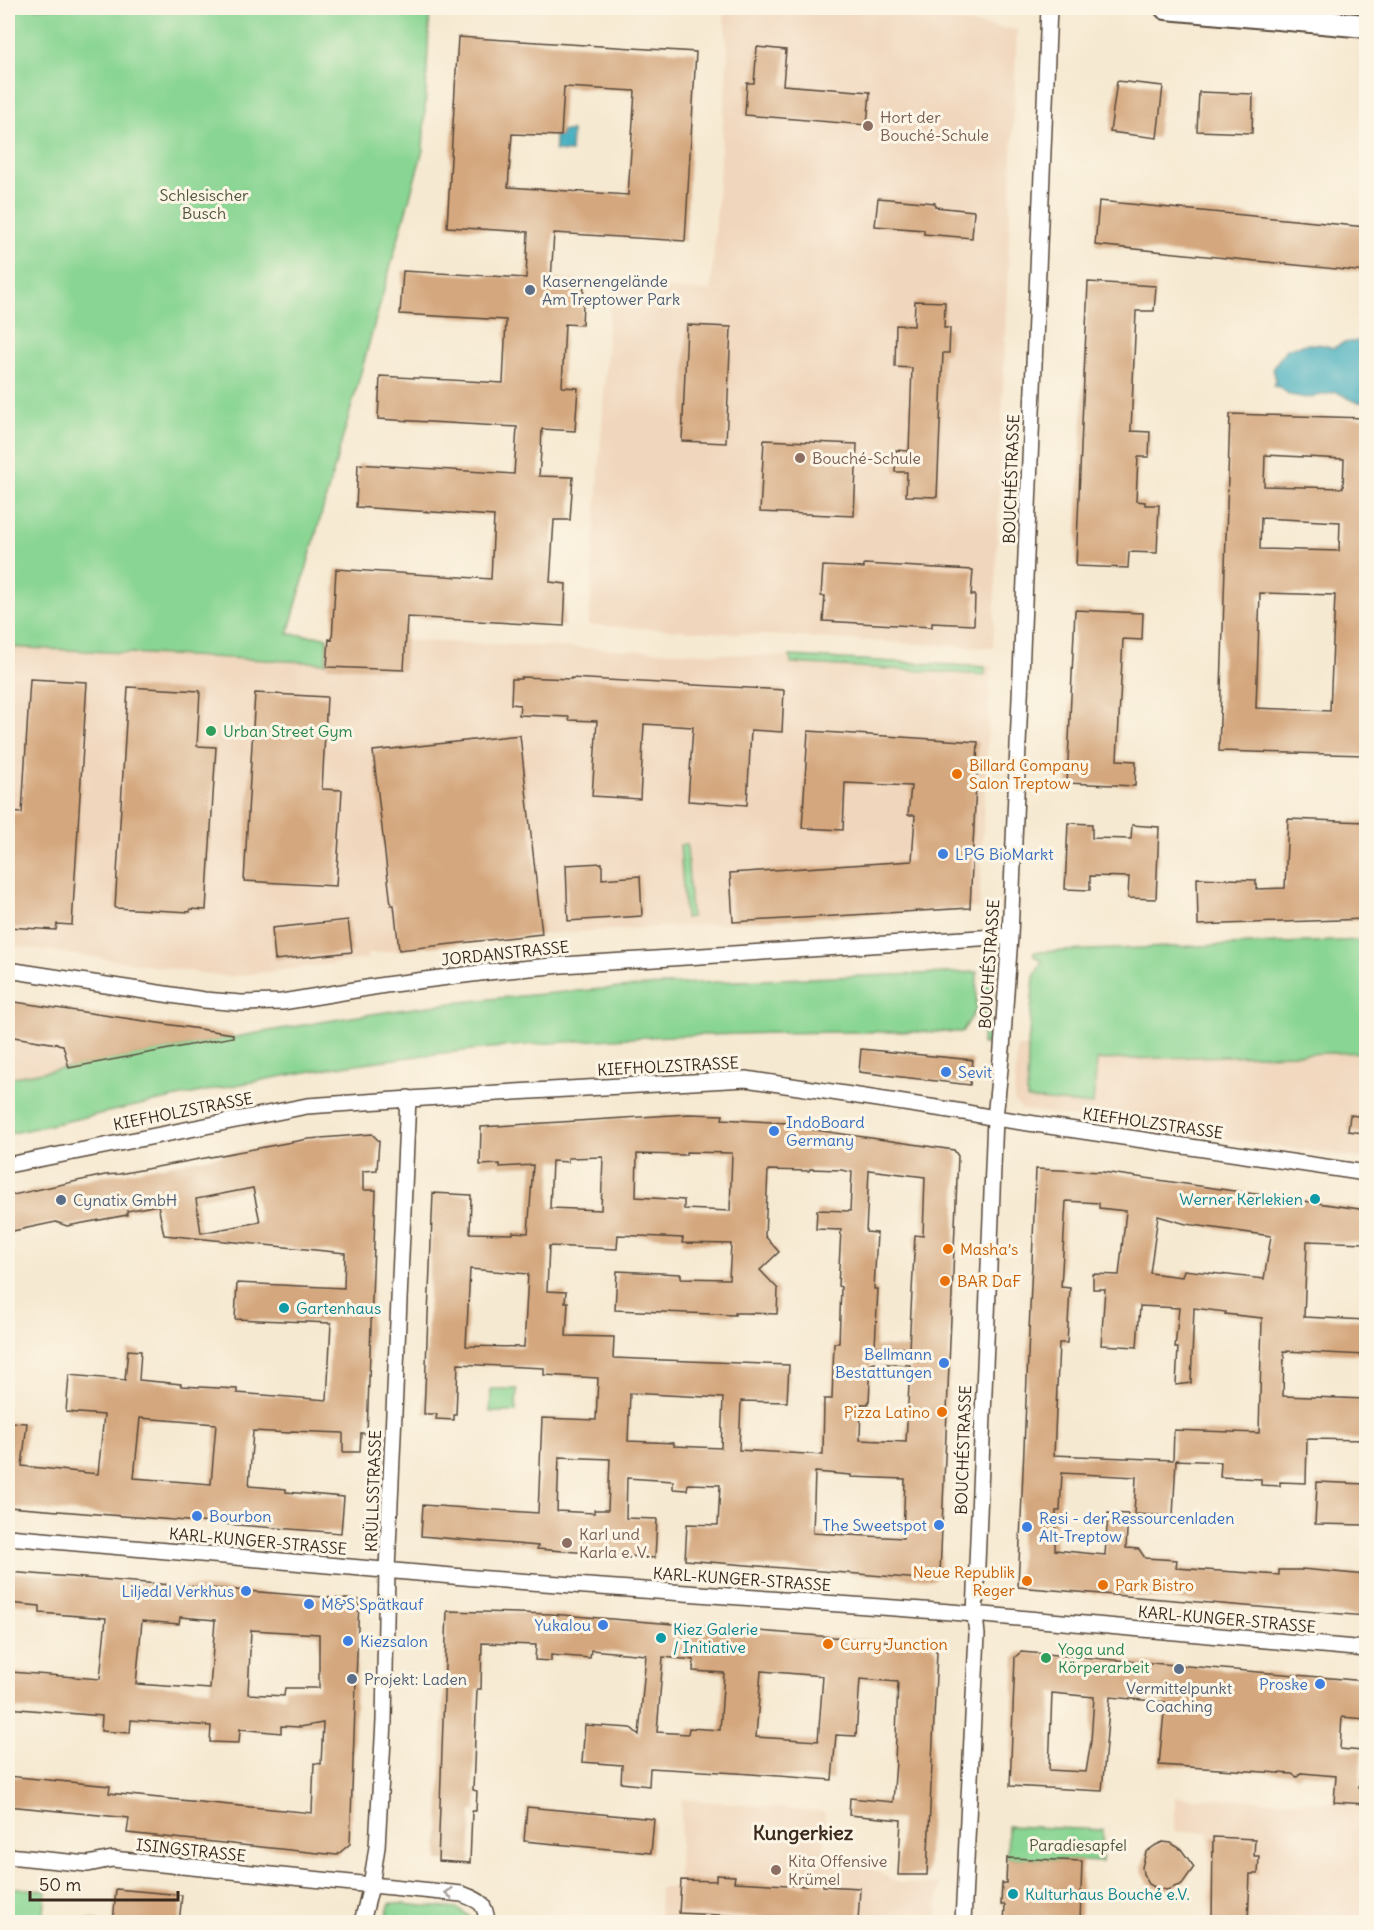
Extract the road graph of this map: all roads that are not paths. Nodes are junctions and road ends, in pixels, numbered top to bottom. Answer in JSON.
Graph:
{"nodes":[{"id":1,"x":1049,"y":8,"type":"edge"},
{"id":2,"x":1166,"y":8,"type":"edge"},
{"id":3,"x":1366,"y":26,"type":"edge"},
{"id":4,"x":1010,"y":936,"type":"junction"},
{"id":5,"x":8,"y":970,"type":"edge"},
{"id":6,"x":408,"y":1098,"type":"junction"},
{"id":7,"x":994,"y":1118,"type":"junction"},
{"id":8,"x":8,"y":1165,"type":"edge"},
{"id":9,"x":1366,"y":1173,"type":"edge"},
{"id":10,"x":8,"y":1537,"type":"edge"},
{"id":11,"x":387,"y":1570,"type":"junction"},
{"id":12,"x":975,"y":1615,"type":"junction"},
{"id":13,"x":1366,"y":1649,"type":"edge"},
{"id":14,"x":8,"y":1856,"type":"edge"},
{"id":15,"x":371,"y":1886,"type":"junction"},
{"id":16,"x":362,"y":1923,"type":"edge"},
{"id":17,"x":487,"y":1923,"type":"edge"},
{"id":18,"x":963,"y":1923,"type":"edge"}],
"edges":[{"from":1,"to":4,"type":"street","name":"BOUCHÉSTRASSE"},
{"from":2,"to":3,"type":"main road"},
{"from":4,"to":5,"type":"street","name":"JORDANSTRASSE"},
{"from":4,"to":7,"type":"street","name":"BOUCHÉSTRASSE"},
{"from":6,"to":7,"type":"street","name":"KIEFHOLZSTRASSE"},
{"from":6,"to":8,"type":"street","name":"KIEFHOLZSTRASSE"},
{"from":6,"to":11,"type":"street","name":"KRÜLLSSTRASSE"},
{"from":7,"to":9,"type":"street","name":"KIEFHOLZSTRASSE"},
{"from":7,"to":12,"type":"street","name":"BOUCHÉSTRASSE"},
{"from":10,"to":11,"type":"street","name":"KARL-KUNGER-STRASSE"},
{"from":11,"to":12,"type":"street","name":"KARL-KUNGER-STRASSE"},
{"from":11,"to":15,"type":"street","name":"KRÜLLSSTRASSE"},
{"from":12,"to":13,"type":"street","name":"KARL-KUNGER-STRASSE"},
{"from":12,"to":18,"type":"street","name":"BOUCHÉSTRASSE"},
{"from":14,"to":15,"type":"street","name":"ISINGSTRASSE"},
{"from":15,"to":16,"type":"street","name":"KRÜLLSSTRASSE"},
{"from":17,"to":15,"type":"street","name":"ISINGSTRASSE","one_way":true}]}
